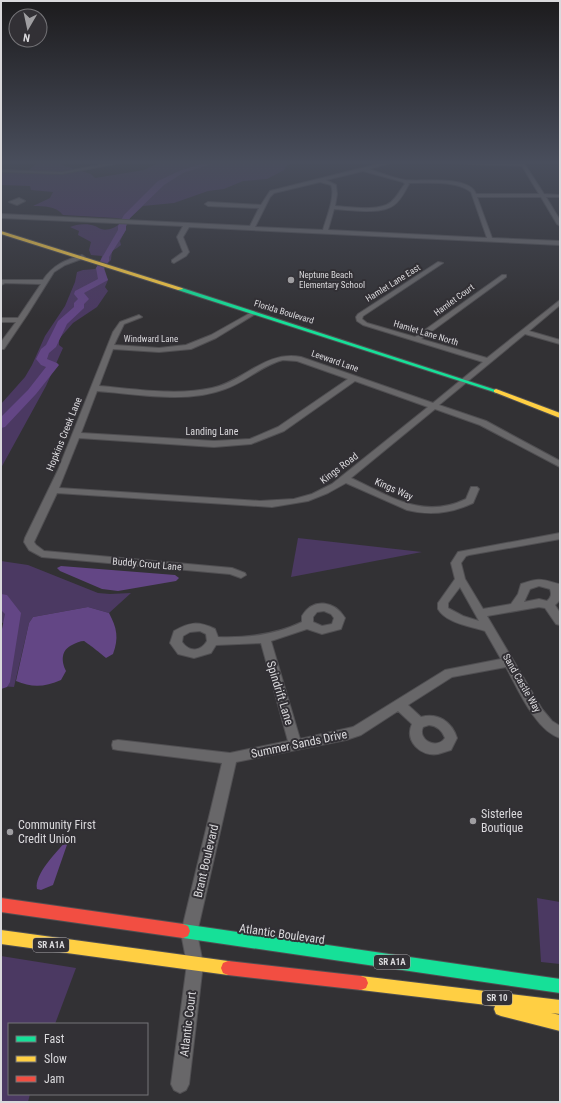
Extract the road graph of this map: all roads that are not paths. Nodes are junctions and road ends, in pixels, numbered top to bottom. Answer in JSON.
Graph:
{"nodes":[{"id":1,"x":43,"y":214,"type":"edge"},
{"id":2,"x":258,"y":214,"type":"edge"},
{"id":3,"x":330,"y":214,"type":"edge"},
{"id":4,"x":481,"y":214,"type":"edge"},
{"id":5,"x":554,"y":214,"type":"edge"},
{"id":6,"x":560,"y":224,"type":"edge"},
{"id":7,"x":187,"y":225,"type":"junction"},
{"id":8,"x":252,"y":228,"type":"junction"},
{"id":9,"x":1,"y":232,"type":"edge"},
{"id":10,"x":325,"y":232,"type":"junction"},
{"id":11,"x":490,"y":240,"type":"junction"},
{"id":12,"x":560,"y":243,"type":"edge"},
{"id":13,"x":82,"y":258,"type":"junction"},
{"id":14,"x":174,"y":261,"type":"dead end"},
{"id":15,"x":440,"y":263,"type":"dead end"},
{"id":16,"x":504,"y":276,"type":"dead end"},
{"id":17,"x":2,"y":281,"type":"edge"},
{"id":18,"x":44,"y":282,"type":"junction"},
{"id":19,"x":558,"y":306,"type":"edge"},
{"id":20,"x":254,"y":313,"type":"junction"},
{"id":21,"x":139,"y":317,"type":"dead end"},
{"id":22,"x":1,"y":320,"type":"edge"},
{"id":23,"x":20,"y":320,"type":"junction"},
{"id":24,"x":360,"y":320,"type":"joint"},
{"id":25,"x":525,"y":332,"type":"junction"},
{"id":26,"x":416,"y":339,"type":"junction"},
{"id":27,"x":560,"y":342,"type":"edge"},
{"id":28,"x":1,"y":346,"type":"edge"},
{"id":29,"x":110,"y":347,"type":"junction"},
{"id":30,"x":488,"y":361,"type":"junction"},
{"id":31,"x":354,"y":378,"type":"junction"},
{"id":32,"x":466,"y":381,"type":"junction"},
{"id":33,"x":94,"y":388,"type":"junction"},
{"id":34,"x":434,"y":406,"type":"junction"},
{"id":35,"x":560,"y":416,"type":"edge"},
{"id":36,"x":76,"y":435,"type":"junction"},
{"id":37,"x":560,"y":464,"type":"edge"},
{"id":38,"x":345,"y":479,"type":"junction"},
{"id":39,"x":474,"y":489,"type":"dead end"},
{"id":40,"x":54,"y":490,"type":"junction"},
{"id":41,"x":552,"y":537,"type":"edge"},
{"id":42,"x":52,"y":556,"type":"joint"},
{"id":43,"x":242,"y":575,"type":"dead end"},
{"id":44,"x":460,"y":579,"type":"junction"},
{"id":45,"x":548,"y":605,"type":"junction"},
{"id":46,"x":514,"y":608,"type":"junction"},
{"id":47,"x":480,"y":612,"type":"junction"},
{"id":48,"x":560,"y":621,"type":"edge"},
{"id":49,"x":308,"y":624,"type":"dead end"},
{"id":50,"x":489,"y":628,"type":"junction"},
{"id":51,"x":265,"y":640,"type":"junction"},
{"id":52,"x":213,"y":641,"type":"dead end"},
{"id":53,"x":510,"y":662,"type":"junction"},
{"id":54,"x":399,"y":704,"type":"junction"},
{"id":55,"x":419,"y":723,"type":"dead end"},
{"id":56,"x":560,"y":733,"type":"edge"},
{"id":57,"x":118,"y":745,"type":"dead end"},
{"id":58,"x":296,"y":746,"type":"junction"},
{"id":59,"x":230,"y":758,"type":"junction"},
{"id":60,"x":1,"y":905,"type":"edge"},
{"id":61,"x":189,"y":933,"type":"junction"},
{"id":62,"x":1,"y":937,"type":"edge"},
{"id":63,"x":195,"y":964,"type":"junction"},
{"id":64,"x":531,"y":982,"type":"junction"},
{"id":65,"x":560,"y":982,"type":"edge"},
{"id":66,"x":560,"y":986,"type":"edge"},
{"id":67,"x":435,"y":991,"type":"junction"},
{"id":68,"x":560,"y":1007,"type":"edge"},
{"id":69,"x":560,"y":1022,"type":"edge"},
{"id":70,"x":180,"y":1084,"type":"dead end"}],
"edges":[{"from":1,"to":7,"type":"street"},
{"from":2,"to":8,"type":"street"},
{"from":3,"to":10,"type":"street"},
{"from":4,"to":11,"type":"street"},
{"from":5,"to":6,"type":"street"},
{"from":7,"to":8,"type":"street"},
{"from":7,"to":14,"type":"street"},
{"from":8,"to":10,"type":"street"},
{"from":9,"to":13,"type":"main road","name":"Florida Boulevard"},
{"from":10,"to":11,"type":"street"},
{"from":11,"to":12,"type":"street"},
{"from":13,"to":18,"type":"street"},
{"from":13,"to":20,"type":"main road","name":"Florida Boulevard"},
{"from":15,"to":24,"type":"street","name":"Hamlet Lane East"},
{"from":16,"to":26,"type":"street","name":"Hamlet Court"},
{"from":17,"to":18,"type":"street"},
{"from":18,"to":23,"type":"street"},
{"from":19,"to":25,"type":"street","name":"Kings Road"},
{"from":20,"to":29,"type":"street","name":"Windward Lane"},
{"from":20,"to":32,"type":"main road","name":"Florida Boulevard"},
{"from":21,"to":29,"type":"street","name":"Hopkins Creek Lane"},
{"from":22,"to":23,"type":"street"},
{"from":23,"to":28,"type":"street"},
{"from":24,"to":26,"type":"street","name":"Hamlet Lane North"},
{"from":25,"to":27,"type":"street"},
{"from":25,"to":30,"type":"street","name":"Kings Road"},
{"from":26,"to":30,"type":"street","name":"Hamlet Lane North"},
{"from":29,"to":33,"type":"street","name":"Hopkins Creek Lane"},
{"from":30,"to":32,"type":"street","name":"Kings Road"},
{"from":31,"to":33,"type":"street","name":"Leeward Lane"},
{"from":31,"to":34,"type":"street","name":"Leeward Lane"},
{"from":31,"to":36,"type":"street","name":"Landing Lane"},
{"from":32,"to":34,"type":"street","name":"Kings Road"},
{"from":32,"to":35,"type":"main road","name":"Florida Boulevard"},
{"from":33,"to":36,"type":"street","name":"Hopkins Creek Lane"},
{"from":34,"to":37,"type":"street","name":"Leeward Lane"},
{"from":34,"to":38,"type":"street","name":"Kings Road"},
{"from":36,"to":40,"type":"street","name":"Hopkins Creek Lane"},
{"from":38,"to":39,"type":"street","name":"Kings Way"},
{"from":38,"to":40,"type":"street","name":"Kings Road"},
{"from":40,"to":42,"type":"street","name":"Hopkins Creek Lane"},
{"from":41,"to":44,"type":"street","name":"Sand Castle Way"},
{"from":42,"to":43,"type":"street","name":"Buddy Crout Lane"},
{"from":44,"to":47,"type":"street","name":"Sand Castle Way"},
{"from":44,"to":50,"type":"street"},
{"from":45,"to":46,"type":"street"},
{"from":45,"to":46,"type":"street"},
{"from":45,"to":48,"type":"street"},
{"from":46,"to":47,"type":"street"},
{"from":47,"to":50,"type":"street","name":"Sand Castle Way"},
{"from":49,"to":51,"type":"street"},
{"from":50,"to":53,"type":"street","name":"Sand Castle Way"},
{"from":51,"to":52,"type":"street"},
{"from":51,"to":58,"type":"street","name":"Spindrift Lane"},
{"from":53,"to":54,"type":"street","name":"Summer Sands Drive"},
{"from":53,"to":56,"type":"street","name":"Sand Castle Way"},
{"from":54,"to":55,"type":"street"},
{"from":54,"to":58,"type":"street","name":"Summer Sands Drive"},
{"from":57,"to":59,"type":"street","name":"Summer Sands Drive"},
{"from":58,"to":59,"type":"street","name":"Summer Sands Drive"},
{"from":59,"to":61,"type":"street","name":"Brant Boulevard"},
{"from":60,"to":61,"type":"main road","name":"Atlantic Boulevard","number":"SR A1A"},
{"from":61,"to":63,"type":"street","name":"Brant Boulevard"},
{"from":61,"to":64,"type":"main road","name":"Atlantic Boulevard","number":"SR A1A"},
{"from":62,"to":63,"type":"main road","number":"SR A1A"},
{"from":63,"to":67,"type":"main road","number":"SR A1A"},
{"from":63,"to":70,"type":"street","name":"Atlantic Court"},
{"from":64,"to":65,"type":"main road","number":"SR A1A"},
{"from":64,"to":66,"type":"main road","name":"Atlantic Boulevard"},
{"from":67,"to":68,"type":"main road","number":"SR 10"},
{"from":67,"to":69,"type":"main road","number":"SR A1A"}]}
